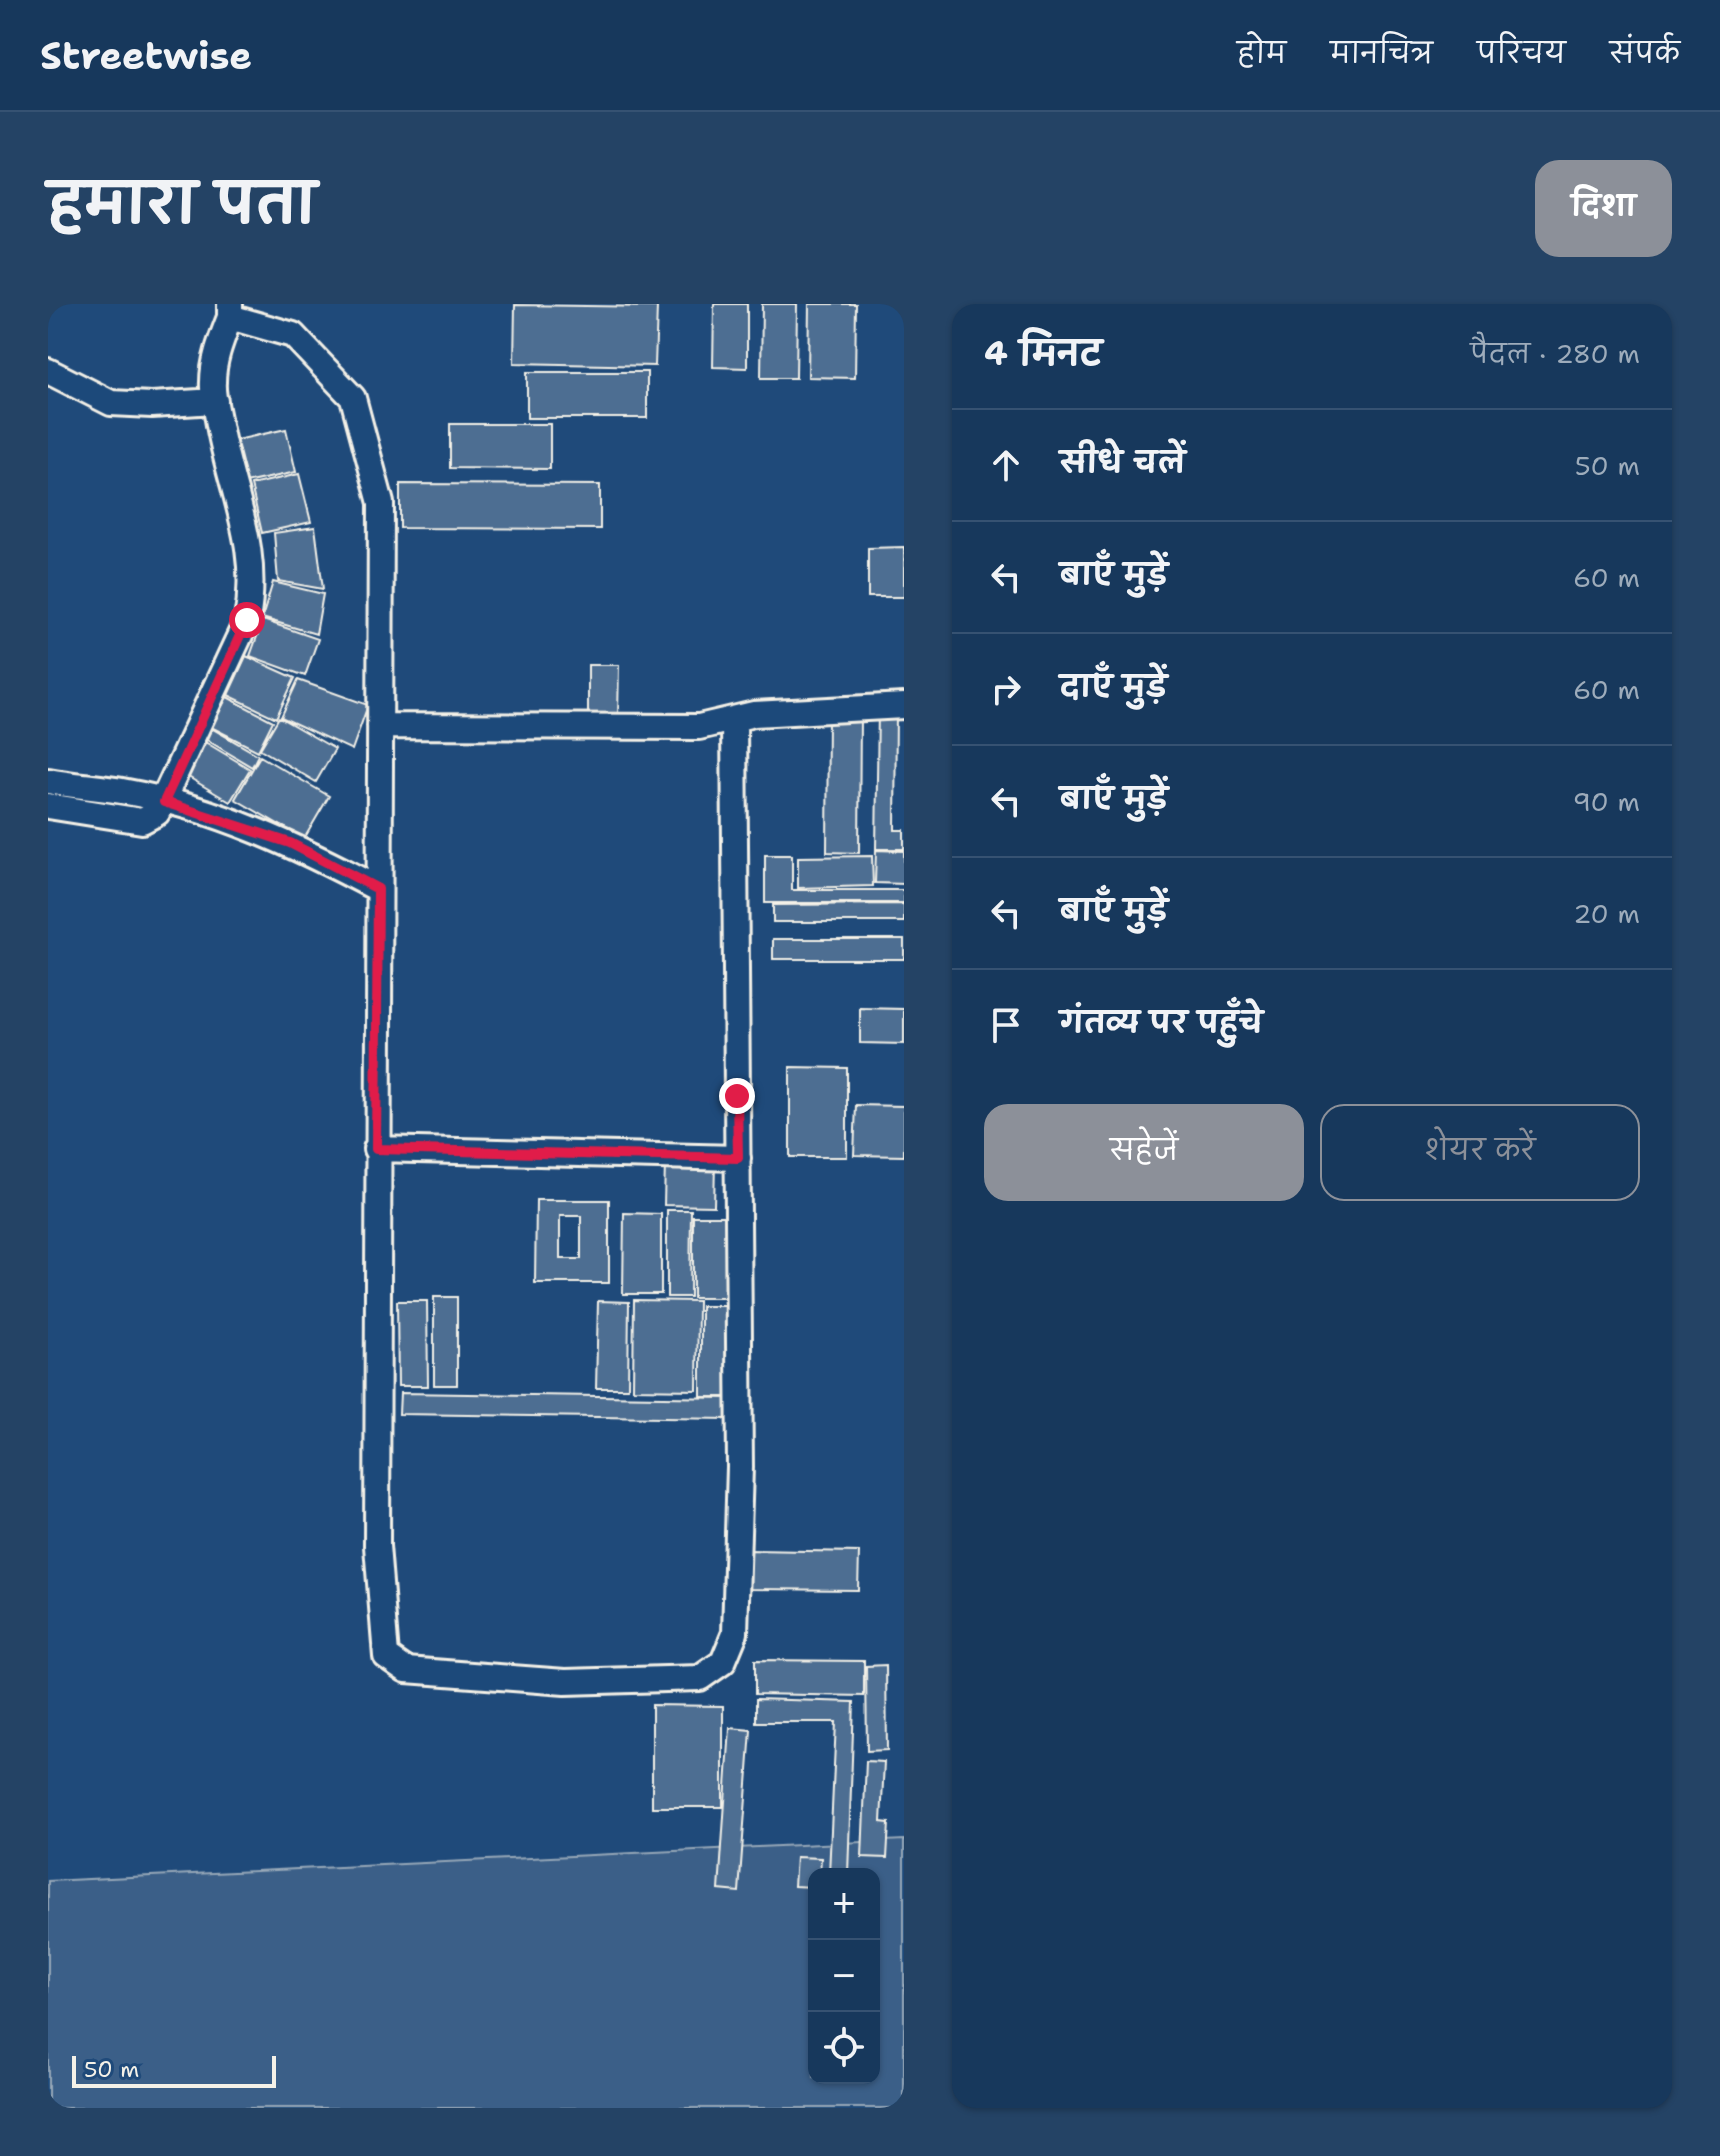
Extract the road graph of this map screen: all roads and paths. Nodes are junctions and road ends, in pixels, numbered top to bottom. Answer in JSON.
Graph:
{"nodes":[{"id":1,"x":230,"y":310,"type":"edge"},
{"id":2,"x":48,"y":371,"type":"edge"},
{"id":3,"x":215,"y":401,"type":"junction"},
{"id":4,"x":904,"y":706,"type":"edge"},
{"id":5,"x":734,"y":719,"type":"junction"},
{"id":6,"x":380,"y":726,"type":"junction"},
{"id":7,"x":48,"y":781,"type":"edge"},
{"id":8,"x":164,"y":802,"type":"junction"},
{"id":9,"x":48,"y":806,"type":"edge"},
{"id":10,"x":378,"y":889,"type":"junction"},
{"id":11,"x":376,"y":1149,"type":"junction"},
{"id":12,"x":738,"y":1158,"type":"junction"}],
"edges":[{"from":1,"to":3,"type":"street"},
{"from":1,"to":6,"type":"street"},
{"from":2,"to":3,"type":"street"},
{"from":3,"to":8,"type":"street"},
{"from":4,"to":5,"type":"street"},
{"from":5,"to":6,"type":"street"},
{"from":5,"to":12,"type":"street"},
{"from":6,"to":10,"type":"street"},
{"from":7,"to":8,"type":"street"},
{"from":8,"to":9,"type":"street"},
{"from":8,"to":10,"type":"street"},
{"from":10,"to":11,"type":"street"},
{"from":11,"to":12,"type":"street"},
{"from":11,"to":12,"type":"street"}]}
